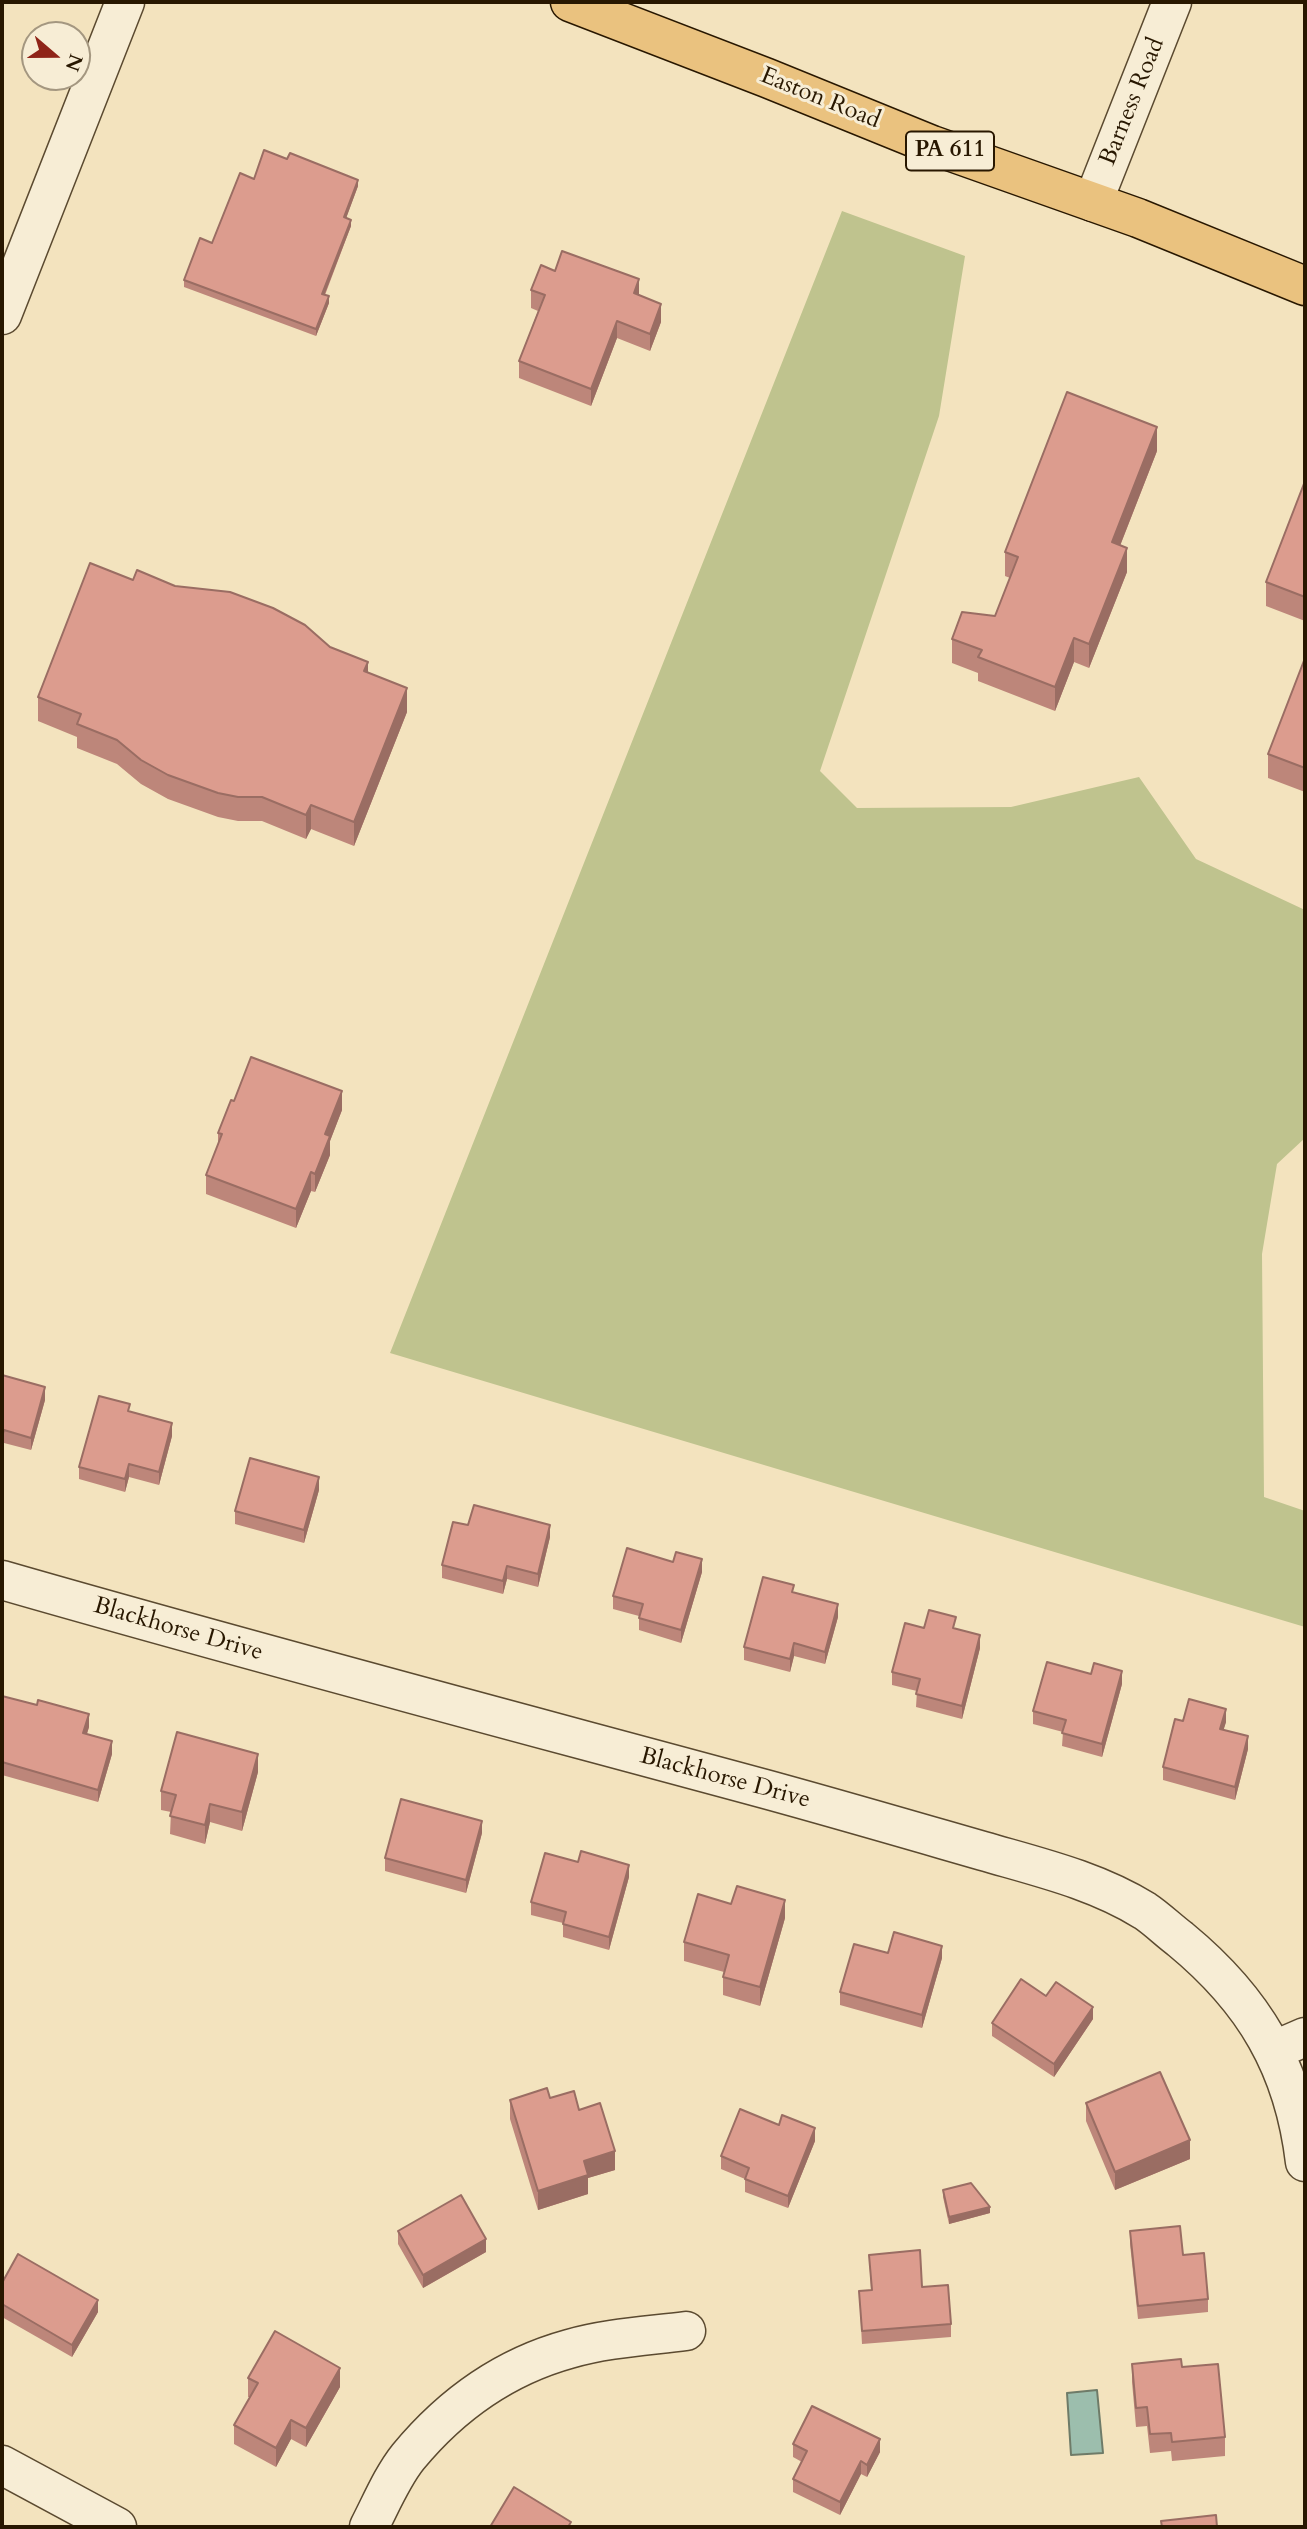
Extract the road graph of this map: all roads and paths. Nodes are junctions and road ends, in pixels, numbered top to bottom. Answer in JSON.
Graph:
{"nodes":[{"id":1,"x":125,"y":2,"type":"edge"},
{"id":2,"x":570,"y":2,"type":"edge"},
{"id":3,"x":1172,"y":2,"type":"edge"},
{"id":4,"x":1093,"y":202,"type":"junction"},
{"id":5,"x":1305,"y":286,"type":"edge"},
{"id":6,"x":2,"y":314,"type":"edge"},
{"id":7,"x":2,"y":1580,"type":"edge"},
{"id":8,"x":1290,"y":2044,"type":"edge"},
{"id":9,"x":1305,"y":2162,"type":"edge"},
{"id":10,"x":686,"y":2331,"type":"dead end"},
{"id":11,"x":2,"y":2465,"type":"edge"},
{"id":12,"x":117,"y":2527,"type":"edge"},
{"id":13,"x":369,"y":2527,"type":"edge"}],
"edges":[{"from":1,"to":6,"type":"street"},
{"from":2,"to":4,"type":"highway","name":"Easton Road","number":"PA 611"},
{"from":3,"to":4,"type":"street","name":"Barness Road"},
{"from":4,"to":5,"type":"highway","name":"Easton Road","number":"PA 611"},
{"from":7,"to":8,"type":"street","name":"Blackhorse Drive"},
{"from":8,"to":9,"type":"street","name":"Blackhorse Drive"},
{"from":10,"to":13,"type":"street"},
{"from":11,"to":12,"type":"street"}]}
